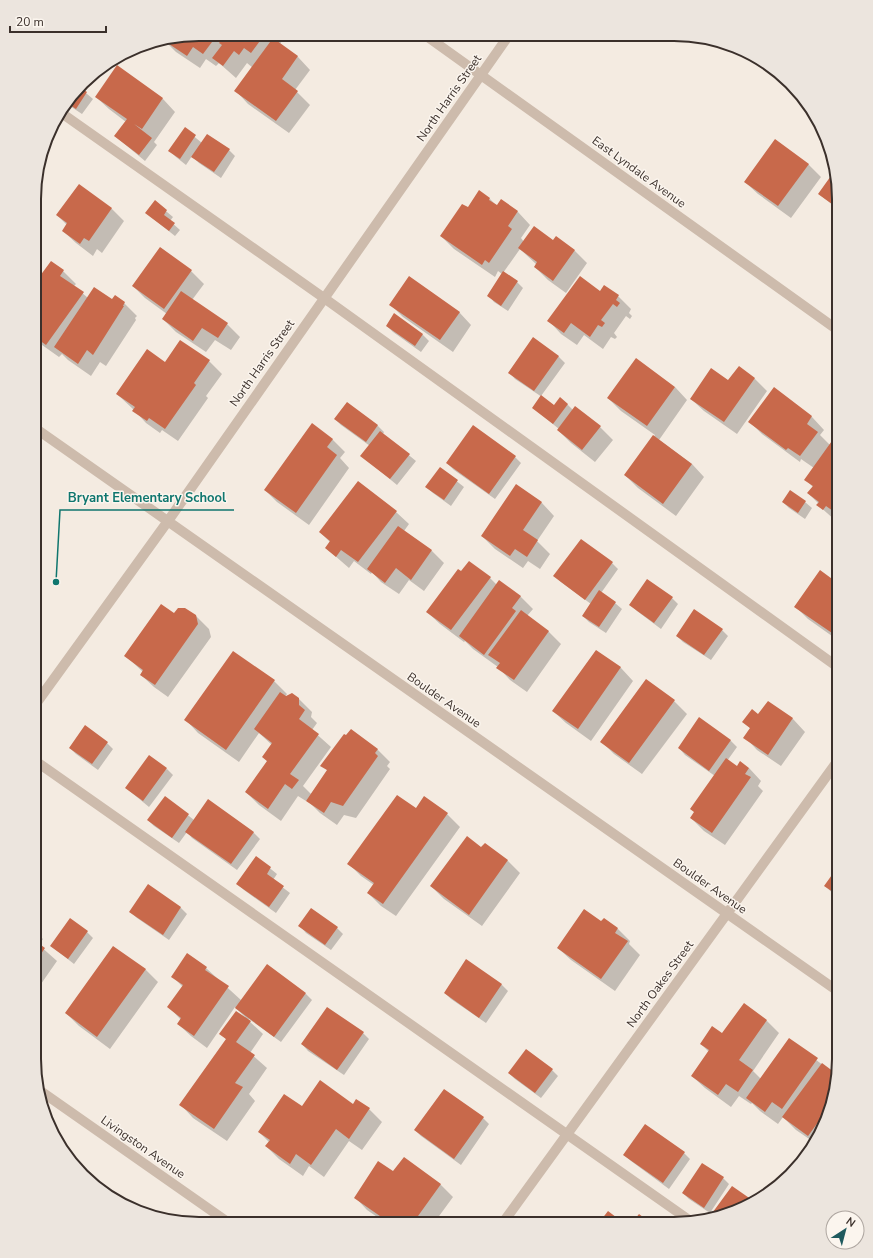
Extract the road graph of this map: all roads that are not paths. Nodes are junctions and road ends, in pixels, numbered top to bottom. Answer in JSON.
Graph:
{"nodes":[{"id":1,"x":433,"y":41,"type":"edge"},
{"id":2,"x":505,"y":41,"type":"edge"},
{"id":3,"x":481,"y":75,"type":"junction"},
{"id":4,"x":65,"y":116,"type":"edge"},
{"id":5,"x":324,"y":298,"type":"junction"},
{"id":6,"x":832,"y":326,"type":"edge"},
{"id":7,"x":41,"y":432,"type":"edge"},
{"id":8,"x":168,"y":521,"type":"junction"},
{"id":9,"x":832,"y":663,"type":"edge"},
{"id":10,"x":41,"y":697,"type":"edge"},
{"id":11,"x":41,"y":765,"type":"edge"},
{"id":12,"x":832,"y":769,"type":"edge"},
{"id":13,"x":727,"y":914,"type":"junction"},
{"id":14,"x":832,"y":987,"type":"edge"},
{"id":15,"x":45,"y":1094,"type":"edge"},
{"id":16,"x":566,"y":1135,"type":"junction"},
{"id":17,"x":220,"y":1217,"type":"edge"},
{"id":18,"x":507,"y":1217,"type":"edge"},
{"id":19,"x":685,"y":1217,"type":"edge"}],
"edges":[{"from":1,"to":3,"type":"street","name":"East Lyndale Avenue"},
{"from":2,"to":3,"type":"street","name":"North Harris Street"},
{"from":3,"to":5,"type":"street","name":"North Harris Street"},
{"from":3,"to":6,"type":"street","name":"East Lyndale Avenue"},
{"from":4,"to":5,"type":"street"},
{"from":5,"to":8,"type":"street","name":"North Harris Street"},
{"from":5,"to":9,"type":"street"},
{"from":7,"to":8,"type":"street","name":"Boulder Avenue"},
{"from":8,"to":10,"type":"street","name":"North Harris Street"},
{"from":8,"to":13,"type":"street","name":"Boulder Avenue"},
{"from":11,"to":16,"type":"street"},
{"from":12,"to":13,"type":"street","name":"North Oakes Street"},
{"from":13,"to":14,"type":"street","name":"Boulder Avenue"},
{"from":13,"to":16,"type":"street","name":"North Oakes Street"},
{"from":15,"to":17,"type":"street","name":"Livingston Avenue"},
{"from":16,"to":18,"type":"street","name":"North Oakes Street"},
{"from":16,"to":19,"type":"street"}]}
